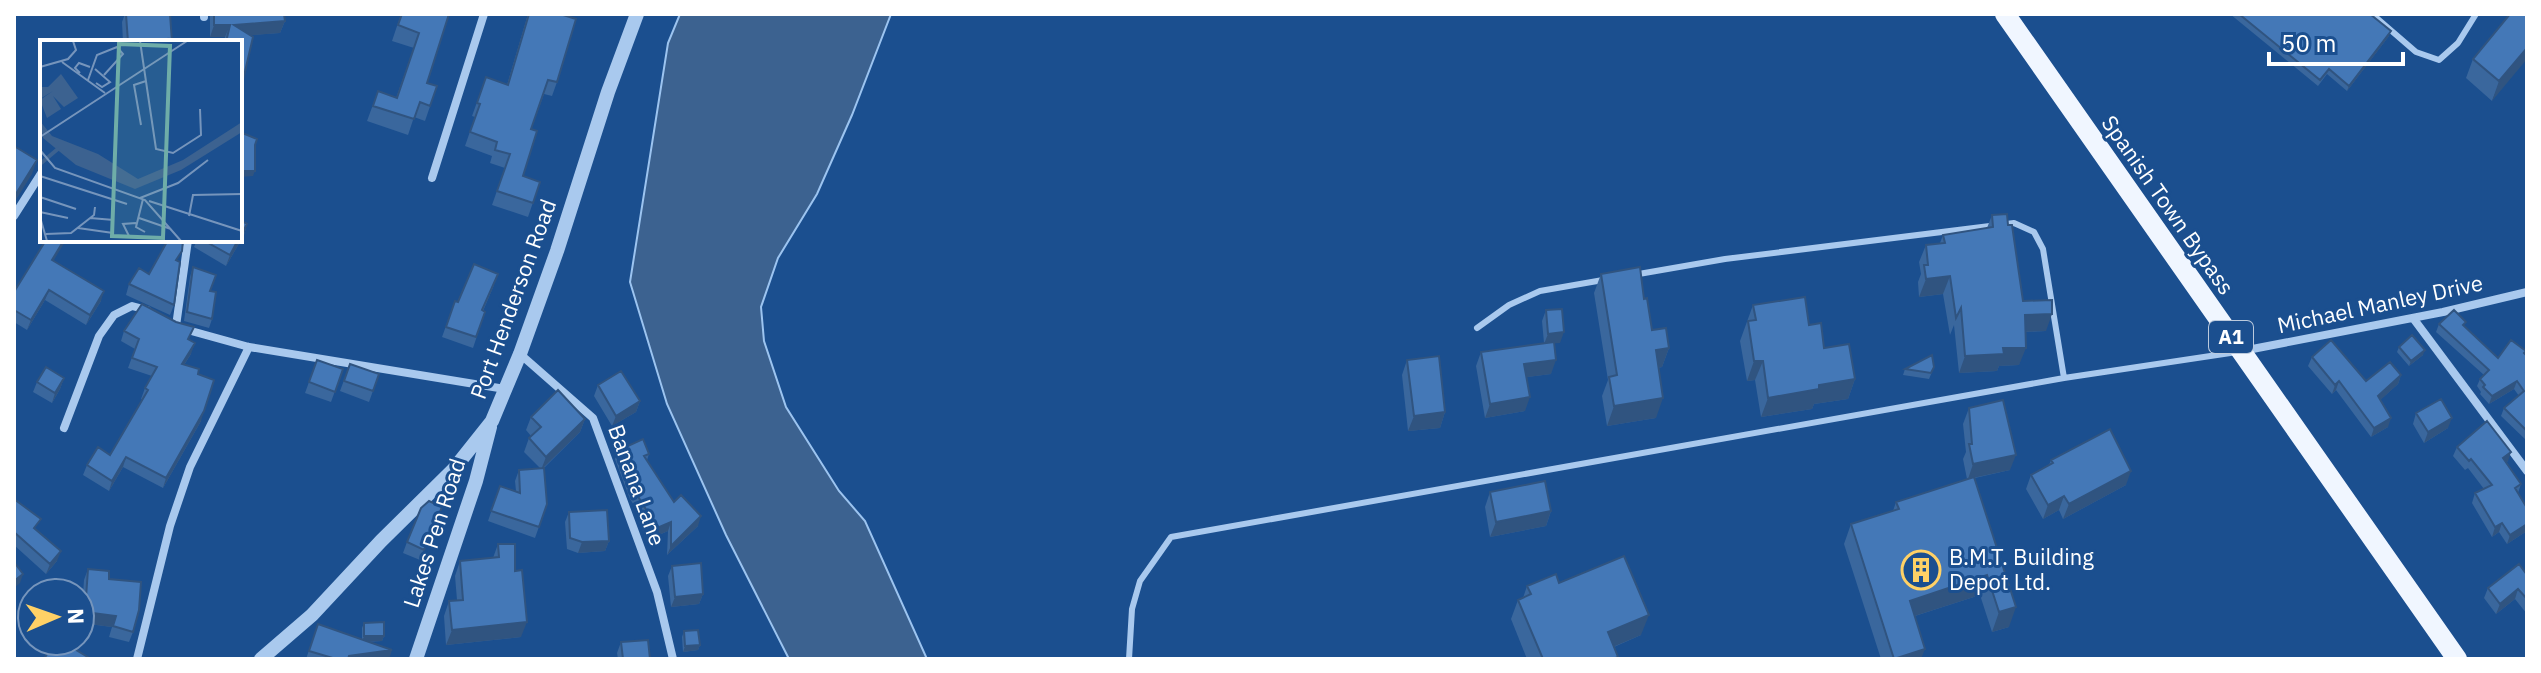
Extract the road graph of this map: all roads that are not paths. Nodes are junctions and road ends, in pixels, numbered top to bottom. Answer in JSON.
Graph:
{"nodes":[{"id":1,"x":484,"y":14,"type":"edge"},
{"id":2,"x":637,"y":14,"type":"edge"},
{"id":3,"x":2005,"y":14,"type":"edge"},
{"id":4,"x":2372,"y":14,"type":"edge"},
{"id":5,"x":2476,"y":14,"type":"edge"},
{"id":6,"x":40,"y":175,"type":"edge"},
{"id":7,"x":432,"y":178,"type":"dead end"},
{"id":8,"x":14,"y":216,"type":"edge"},
{"id":9,"x":188,"y":242,"type":"edge"},
{"id":10,"x":2525,"y":292,"type":"edge"},
{"id":11,"x":2413,"y":318,"type":"junction"},
{"id":12,"x":176,"y":326,"type":"junction"},
{"id":13,"x":1477,"y":328,"type":"dead end"},
{"id":14,"x":249,"y":347,"type":"junction"},
{"id":15,"x":2241,"y":351,"type":"junction"},
{"id":16,"x":520,"y":354,"type":"junction"},
{"id":17,"x":2064,"y":378,"type":"junction"},
{"id":18,"x":505,"y":389,"type":"junction"},
{"id":19,"x":492,"y":421,"type":"junction"},
{"id":20,"x":64,"y":428,"type":"dead end"},
{"id":21,"x":2527,"y":471,"type":"edge"},
{"id":22,"x":137,"y":659,"type":"edge"},
{"id":23,"x":261,"y":659,"type":"edge"},
{"id":24,"x":416,"y":659,"type":"edge"},
{"id":25,"x":673,"y":659,"type":"edge"},
{"id":26,"x":1129,"y":659,"type":"edge"},
{"id":27,"x":2457,"y":659,"type":"edge"}],
"edges":[{"from":1,"to":7,"type":"street"},
{"from":2,"to":16,"type":"street","name":"Port Henderson Road"},
{"from":3,"to":15,"type":"main road","name":"Spanish Town Bypass","number":"A1"},
{"from":4,"to":5,"type":"lane"},
{"from":6,"to":8,"type":"street"},
{"from":9,"to":12,"type":"street"},
{"from":10,"to":11,"type":"street","name":"Michael Manley Drive"},
{"from":11,"to":15,"type":"street","name":"Michael Manley Drive"},
{"from":11,"to":21,"type":"street"},
{"from":12,"to":14,"type":"street"},
{"from":12,"to":20,"type":"street"},
{"from":13,"to":17,"type":"lane"},
{"from":14,"to":18,"type":"street"},
{"from":14,"to":22,"type":"street"},
{"from":15,"to":17,"type":"lane"},
{"from":15,"to":27,"type":"main road","name":"Spanish Town Bypass","number":"A1"},
{"from":16,"to":18,"type":"street","name":"Port Henderson Road"},
{"from":16,"to":25,"type":"street","name":"Banana Lane"},
{"from":17,"to":26,"type":"lane"},
{"from":18,"to":19,"type":"street","name":"Port Henderson Road"},
{"from":19,"to":23,"type":"street","name":"Port Henderson Road"},
{"from":19,"to":24,"type":"street","name":"Lakes Pen Road"}]}
